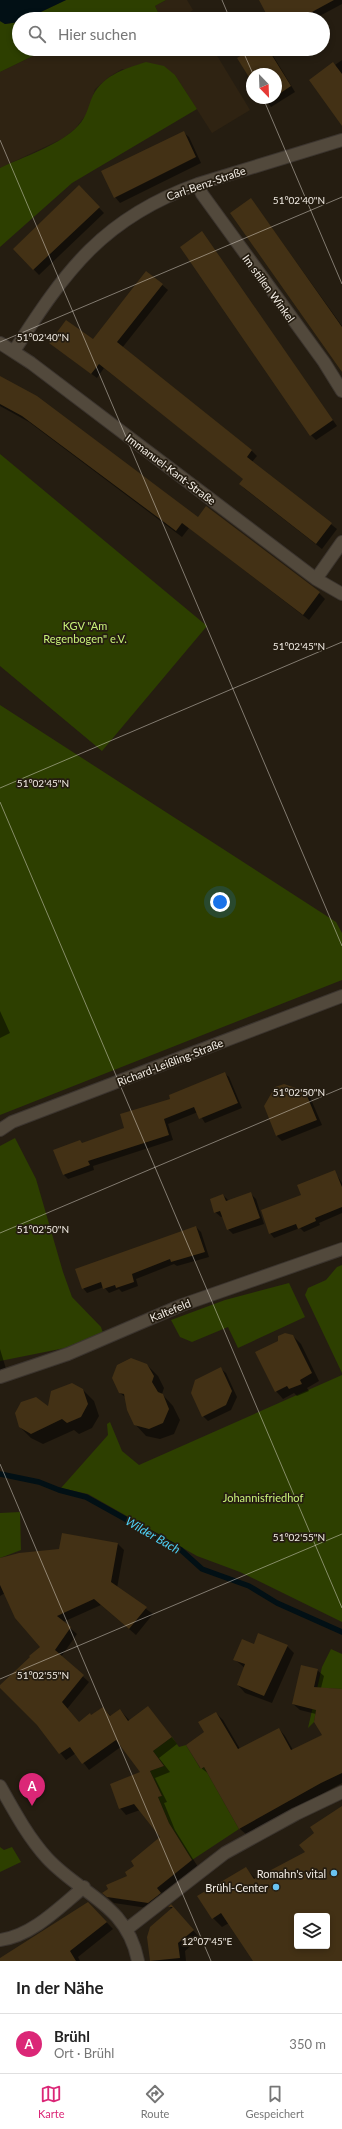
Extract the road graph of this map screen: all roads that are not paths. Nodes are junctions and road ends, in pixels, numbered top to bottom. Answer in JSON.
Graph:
{"nodes":[{"id":1,"x":342,"y":140,"type":"edge"},
{"id":2,"x":198,"y":184,"type":"junction"},
{"id":3,"x":0,"y":343,"type":"edge"},
{"id":4,"x":14,"y":351,"type":"junction"},
{"id":5,"x":342,"y":391,"type":"edge"},
{"id":6,"x":342,"y":542,"type":"edge"},
{"id":7,"x":316,"y":579,"type":"junction"},
{"id":8,"x":342,"y":594,"type":"edge"},
{"id":9,"x":342,"y":996,"type":"edge"},
{"id":10,"x":0,"y":1130,"type":"edge"},
{"id":11,"x":342,"y":1249,"type":"edge"},
{"id":12,"x":0,"y":1377,"type":"edge"},
{"id":13,"x":0,"y":1786,"type":"edge"},
{"id":14,"x":342,"y":1792,"type":"edge"},
{"id":15,"x":84,"y":1887,"type":"junction"},
{"id":16,"x":127,"y":1929,"type":"junction"},
{"id":17,"x":0,"y":1940,"type":"edge"},
{"id":18,"x":138,"y":1961,"type":"edge"}],
"edges":[{"from":1,"to":2,"type":"street","name":"Carl-Benz-Straße"},
{"from":2,"to":4,"type":"street","name":"Carl-Benz-Straße"},
{"from":2,"to":5,"type":"street","name":"Im stillen Winkel"},
{"from":3,"to":4,"type":"street","name":"Immanuel-Kant-Straße"},
{"from":4,"to":7,"type":"street","name":"Immanuel-Kant-Straße"},
{"from":6,"to":7,"type":"street"},
{"from":7,"to":8,"type":"street","name":"Immanuel-Kant-Straße"},
{"from":9,"to":10,"type":"street","name":"Richard-Leißling-Straße"},
{"from":11,"to":12,"type":"street","name":"Kaltefeld"},
{"from":13,"to":15,"type":"street"},
{"from":14,"to":16,"type":"street"},
{"from":15,"to":16,"type":"street"},
{"from":15,"to":17,"type":"street"},
{"from":16,"to":18,"type":"street"}]}
